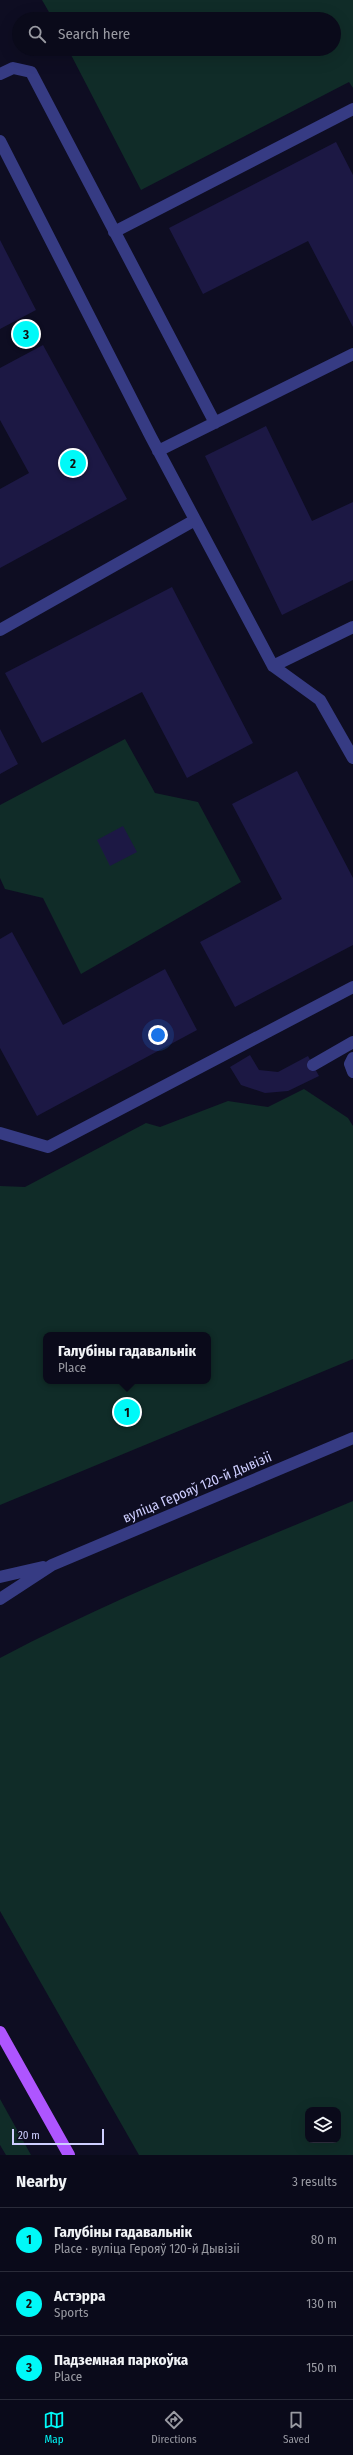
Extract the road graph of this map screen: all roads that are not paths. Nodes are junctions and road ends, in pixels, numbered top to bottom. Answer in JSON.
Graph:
{"nodes":[{"id":1,"x":0,"y":74,"type":"edge"},
{"id":2,"x":353,"y":109,"type":"edge"},
{"id":3,"x":0,"y":141,"type":"edge"},
{"id":4,"x":114,"y":232,"type":"junction"},
{"id":5,"x":353,"y":354,"type":"edge"},
{"id":6,"x":215,"y":423,"type":"junction"},
{"id":7,"x":158,"y":451,"type":"junction"},
{"id":8,"x":195,"y":520,"type":"junction"},
{"id":9,"x":353,"y":627,"type":"edge"},
{"id":10,"x":0,"y":630,"type":"edge"},
{"id":11,"x":273,"y":666,"type":"junction"},
{"id":12,"x":353,"y":758,"type":"edge"},
{"id":13,"x":353,"y":987,"type":"edge"},
{"id":14,"x":353,"y":1042,"type":"edge"},
{"id":15,"x":353,"y":1058,"type":"edge"},
{"id":16,"x":313,"y":1065,"type":"dead end"},
{"id":17,"x":353,"y":1072,"type":"edge"},
{"id":18,"x":0,"y":1133,"type":"edge"},
{"id":19,"x":353,"y":1438,"type":"edge"},
{"id":20,"x":52,"y":1565,"type":"junction"},
{"id":21,"x":0,"y":1577,"type":"edge"},
{"id":22,"x":0,"y":1598,"type":"edge"},
{"id":23,"x":0,"y":2032,"type":"edge"},
{"id":24,"x":69,"y":2155,"type":"edge"}],
"edges":[{"from":1,"to":4,"type":"street"},
{"from":2,"to":4,"type":"street"},
{"from":3,"to":7,"type":"street"},
{"from":4,"to":6,"type":"street"},
{"from":5,"to":6,"type":"street"},
{"from":6,"to":7,"type":"street"},
{"from":7,"to":8,"type":"street"},
{"from":8,"to":10,"type":"street"},
{"from":8,"to":11,"type":"street"},
{"from":9,"to":11,"type":"street"},
{"from":11,"to":12,"type":"street"},
{"from":13,"to":18,"type":"street"},
{"from":14,"to":16,"type":"street"},
{"from":15,"to":17,"type":"street"},
{"from":19,"to":20,"type":"street","name":"вуліца Герояў 120-й Дывізіі"},
{"from":20,"to":21,"type":"street","name":"вуліца Герояў 120-й Дывізіі"},
{"from":20,"to":22,"type":"street","name":"вуліца Герояў 120-й Дывізіі"},
{"from":23,"to":24,"type":"main road"}]}
